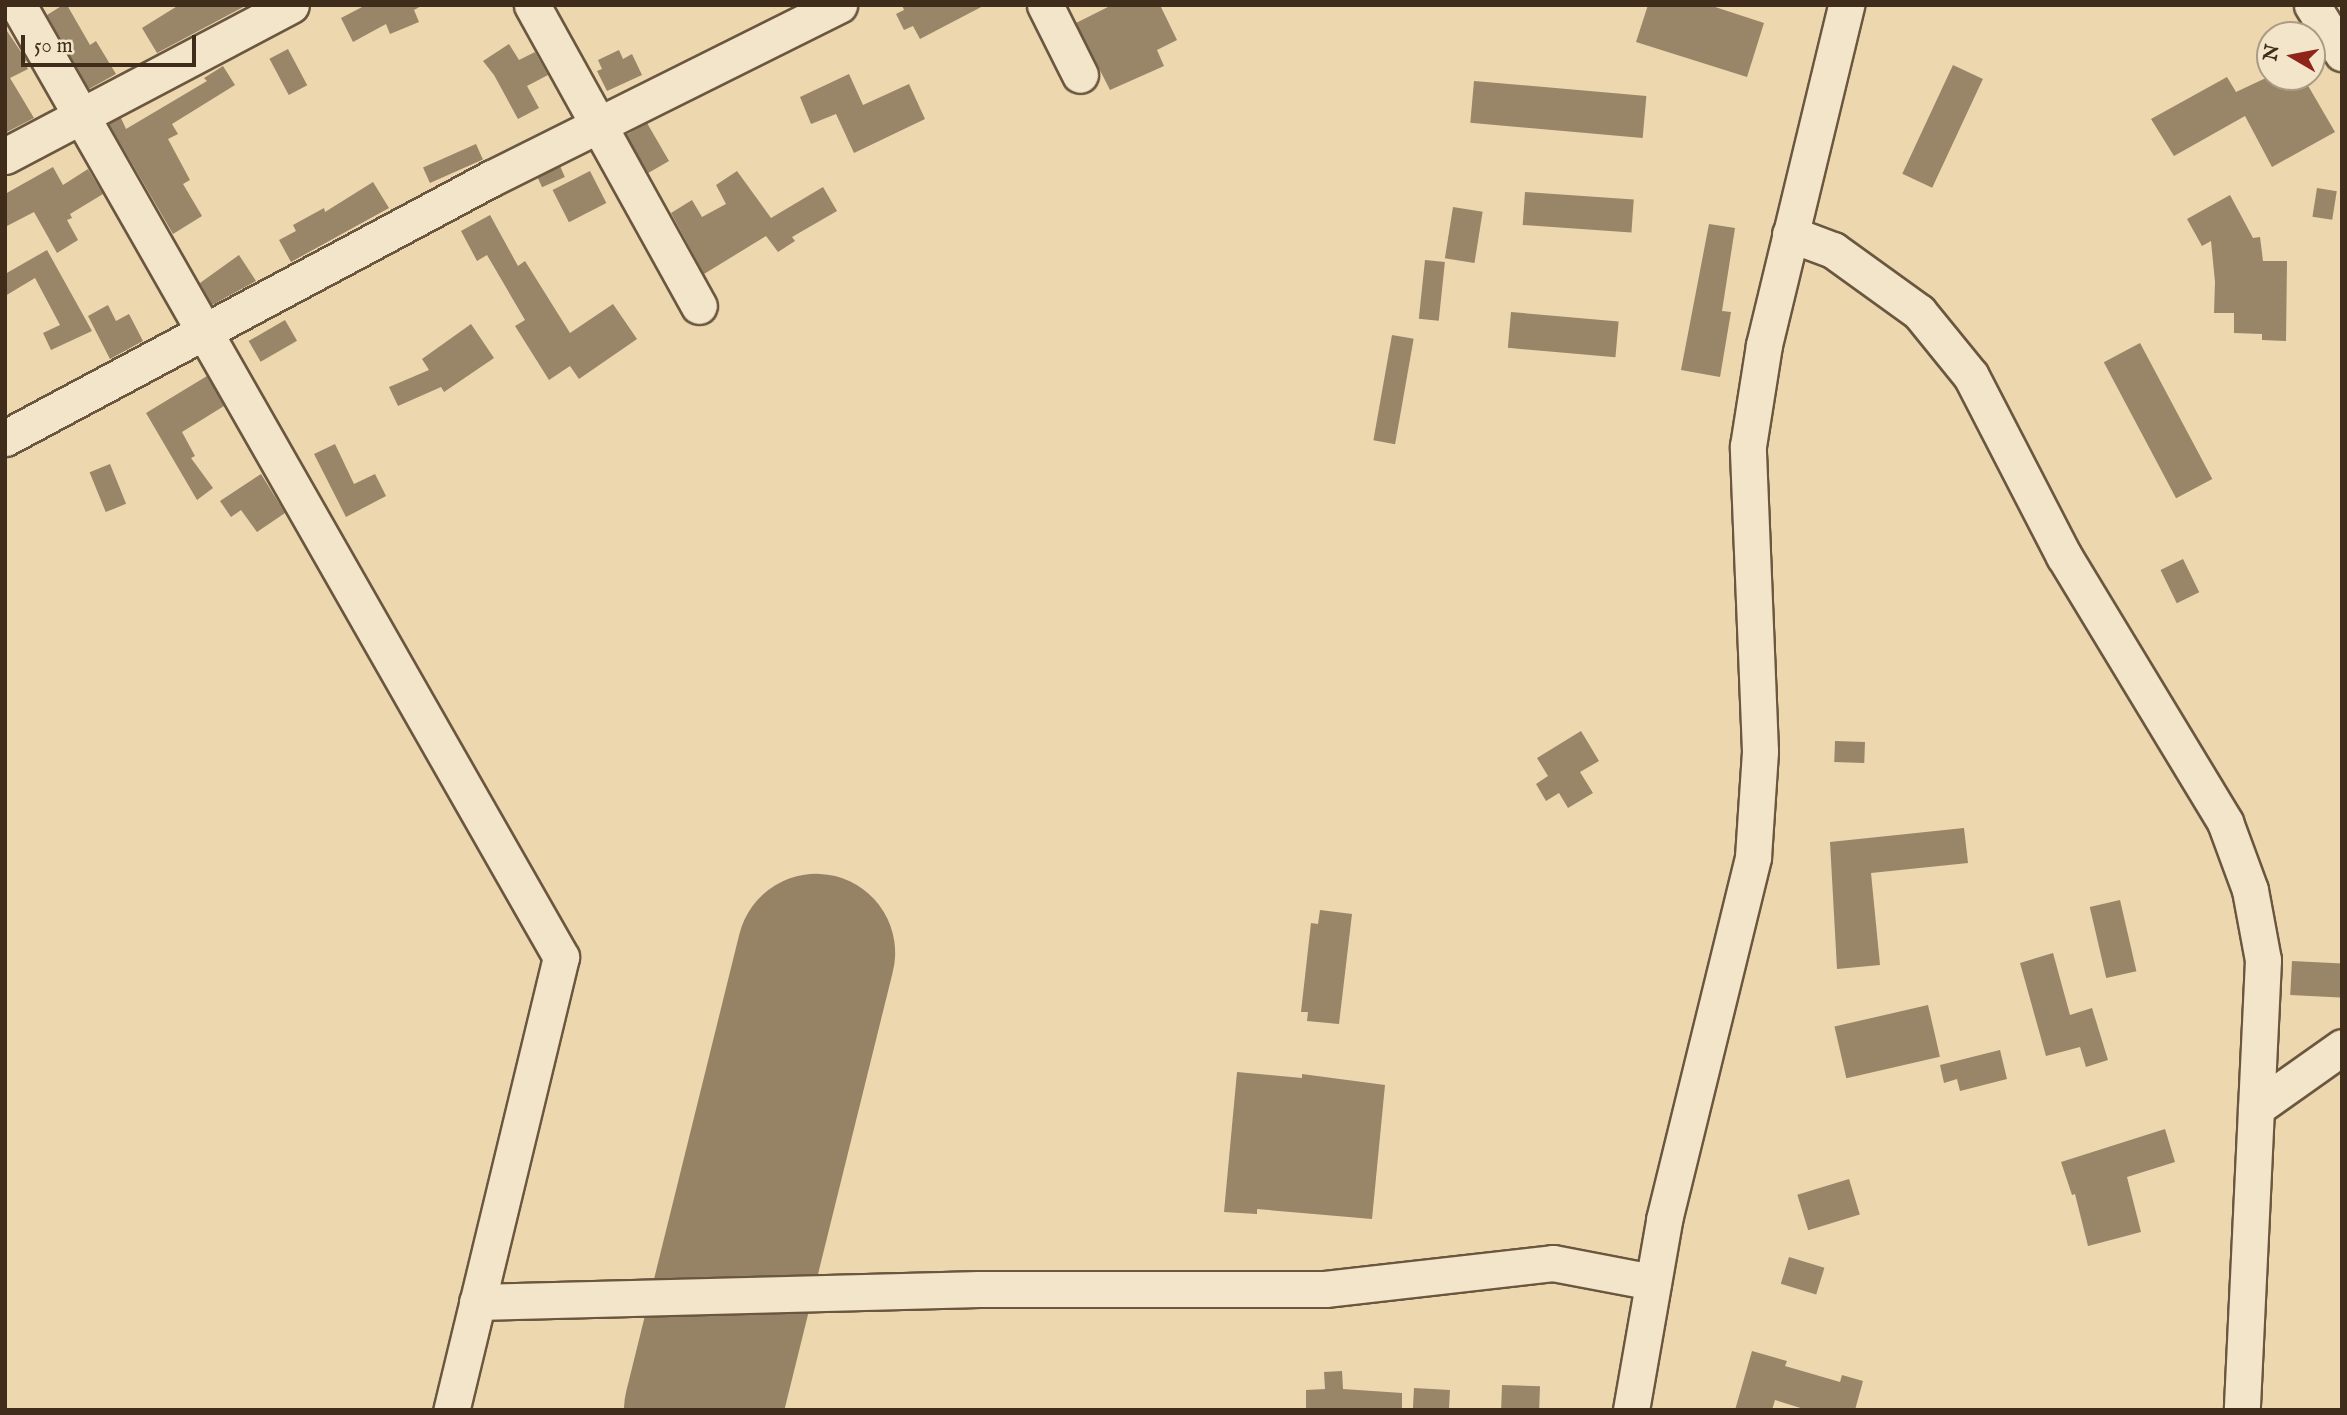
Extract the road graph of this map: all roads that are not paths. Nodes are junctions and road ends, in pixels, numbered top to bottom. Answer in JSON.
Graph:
{"nodes":[{"id":1,"x":18,"y":5,"type":"edge"},
{"id":2,"x":291,"y":5,"type":"edge"},
{"id":3,"x":533,"y":5,"type":"edge"},
{"id":4,"x":839,"y":5,"type":"edge"},
{"id":5,"x":1045,"y":5,"type":"edge"},
{"id":6,"x":1846,"y":5,"type":"edge"},
{"id":7,"x":2312,"y":5,"type":"edge"},
{"id":8,"x":2342,"y":53,"type":"edge"},
{"id":9,"x":1080,"y":75,"type":"dead end"},
{"id":10,"x":81,"y":116,"type":"junction"},
{"id":11,"x":599,"y":125,"type":"junction"},
{"id":12,"x":5,"y":156,"type":"edge"},
{"id":13,"x":1790,"y":234,"type":"junction"},
{"id":14,"x":699,"y":306,"type":"dead end"},
{"id":15,"x":204,"y":332,"type":"junction"},
{"id":16,"x":5,"y":438,"type":"edge"},
{"id":17,"x":2342,"y":1047,"type":"edge"},
{"id":18,"x":2256,"y":1108,"type":"junction"},
{"id":19,"x":1653,"y":1282,"type":"junction"},
{"id":20,"x":477,"y":1302,"type":"junction"},
{"id":21,"x":451,"y":1410,"type":"edge"},
{"id":22,"x":1631,"y":1410,"type":"edge"},
{"id":23,"x":2242,"y":1410,"type":"edge"}],
"edges":[{"from":1,"to":10,"type":"street"},
{"from":2,"to":10,"type":"street"},
{"from":3,"to":11,"type":"street"},
{"from":4,"to":11,"type":"street"},
{"from":5,"to":9,"type":"street"},
{"from":6,"to":13,"type":"street"},
{"from":7,"to":8,"type":"street"},
{"from":10,"to":12,"type":"street"},
{"from":10,"to":15,"type":"street"},
{"from":11,"to":14,"type":"street"},
{"from":11,"to":15,"type":"street"},
{"from":13,"to":18,"type":"street"},
{"from":13,"to":19,"type":"street"},
{"from":15,"to":16,"type":"street"},
{"from":15,"to":20,"type":"street"},
{"from":17,"to":18,"type":"street"},
{"from":18,"to":23,"type":"street"},
{"from":19,"to":20,"type":"street"},
{"from":19,"to":22,"type":"street"},
{"from":20,"to":21,"type":"street"}]}
